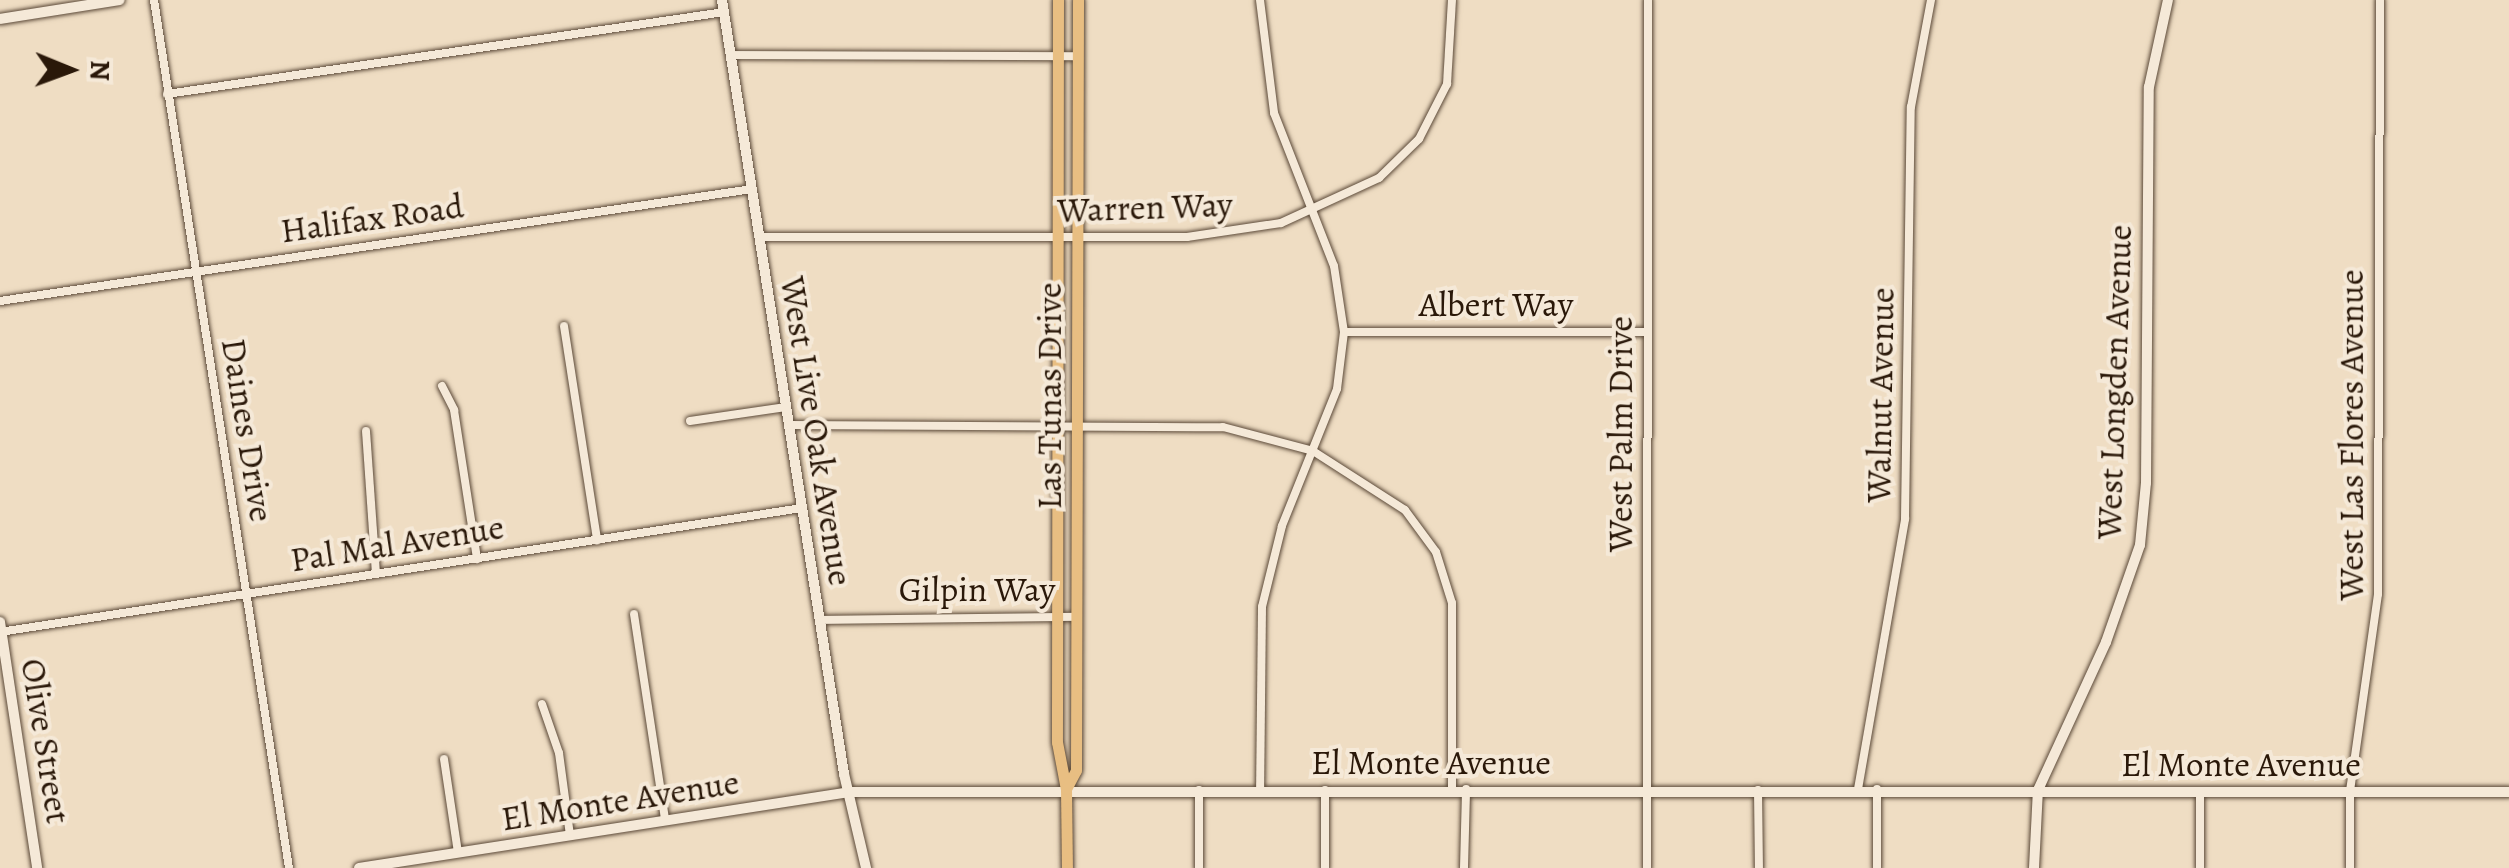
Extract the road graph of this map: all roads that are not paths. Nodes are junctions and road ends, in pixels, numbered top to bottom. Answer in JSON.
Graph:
{"nodes":[{"id":1,"x":28,"y":0,"type":"edge"},
{"id":2,"x":120,"y":0,"type":"edge"},
{"id":3,"x":154,"y":0,"type":"edge"},
{"id":4,"x":1058,"y":0,"type":"edge"},
{"id":5,"x":1078,"y":0,"type":"edge"},
{"id":6,"x":1260,"y":0,"type":"edge"},
{"id":7,"x":1452,"y":0,"type":"edge"},
{"id":8,"x":1648,"y":0,"type":"edge"},
{"id":9,"x":1931,"y":0,"type":"edge"},
{"id":10,"x":2168,"y":0,"type":"edge"},
{"id":11,"x":2380,"y":0,"type":"edge"},
{"id":12,"x":723,"y":6,"type":"edge"},
{"id":13,"x":30,"y":14,"type":"junction"},
{"id":14,"x":0,"y":19,"type":"edge"},
{"id":15,"x":730,"y":55,"type":"junction"},
{"id":16,"x":1058,"y":56,"type":"junction"},
{"id":17,"x":1077,"y":56,"type":"junction"},
{"id":18,"x":168,"y":94,"type":"junction"},
{"id":19,"x":752,"y":189,"type":"junction"},
{"id":20,"x":1313,"y":210,"type":"junction"},
{"id":21,"x":760,"y":237,"type":"junction"},
{"id":22,"x":1058,"y":238,"type":"junction"},
{"id":23,"x":1076,"y":238,"type":"junction"},
{"id":24,"x":196,"y":272,"type":"junction"},
{"id":25,"x":0,"y":301,"type":"edge"},
{"id":26,"x":564,"y":326,"type":"dead end"},
{"id":27,"x":1344,"y":332,"type":"junction"},
{"id":28,"x":1648,"y":332,"type":"junction"},
{"id":29,"x":442,"y":386,"type":"dead end"},
{"id":30,"x":786,"y":408,"type":"junction"},
{"id":31,"x":690,"y":421,"type":"dead end"},
{"id":32,"x":1058,"y":424,"type":"junction"},
{"id":33,"x":1076,"y":424,"type":"junction"},
{"id":34,"x":788,"y":425,"type":"junction"},
{"id":35,"x":366,"y":431,"type":"dead end"},
{"id":36,"x":1313,"y":451,"type":"junction"},
{"id":37,"x":802,"y":508,"type":"junction"},
{"id":38,"x":597,"y":540,"type":"junction"},
{"id":39,"x":477,"y":559,"type":"junction"},
{"id":40,"x":376,"y":574,"type":"junction"},
{"id":41,"x":246,"y":594,"type":"junction"},
{"id":42,"x":634,"y":614,"type":"dead end"},
{"id":43,"x":1076,"y":617,"type":"junction"},
{"id":44,"x":1056,"y":618,"type":"junction"},
{"id":45,"x":819,"y":620,"type":"junction"},
{"id":46,"x":1,"y":629,"type":"edge"},
{"id":47,"x":542,"y":704,"type":"dead end"},
{"id":48,"x":444,"y":759,"type":"dead end"},
{"id":49,"x":1066,"y":789,"type":"junction"},
{"id":50,"x":1452,"y":789,"type":"junction"},
{"id":51,"x":1466,"y":789,"type":"junction"},
{"id":52,"x":1647,"y":789,"type":"junction"},
{"id":53,"x":1858,"y":789,"type":"junction"},
{"id":54,"x":1878,"y":789,"type":"junction"},
{"id":55,"x":1198,"y":790,"type":"junction"},
{"id":56,"x":1260,"y":790,"type":"junction"},
{"id":57,"x":1325,"y":790,"type":"junction"},
{"id":58,"x":1758,"y":790,"type":"junction"},
{"id":59,"x":2038,"y":790,"type":"junction"},
{"id":60,"x":2350,"y":791,"type":"junction"},
{"id":61,"x":849,"y":792,"type":"junction"},
{"id":62,"x":2200,"y":792,"type":"junction"},
{"id":63,"x":2509,"y":792,"type":"edge"},
{"id":64,"x":665,"y":820,"type":"junction"},
{"id":65,"x":570,"y":836,"type":"junction"},
{"id":66,"x":458,"y":853,"type":"junction"},
{"id":67,"x":416,"y":864,"type":"edge"},
{"id":68,"x":38,"y":868,"type":"edge"},
{"id":69,"x":290,"y":868,"type":"edge"},
{"id":70,"x":360,"y":868,"type":"edge"},
{"id":71,"x":866,"y":868,"type":"edge"},
{"id":72,"x":1067,"y":868,"type":"edge"},
{"id":73,"x":1199,"y":868,"type":"edge"},
{"id":74,"x":1325,"y":868,"type":"edge"},
{"id":75,"x":1464,"y":868,"type":"edge"},
{"id":76,"x":1647,"y":868,"type":"edge"},
{"id":77,"x":1759,"y":868,"type":"edge"},
{"id":78,"x":1877,"y":868,"type":"edge"},
{"id":79,"x":2034,"y":868,"type":"edge"},
{"id":80,"x":2200,"y":868,"type":"edge"},
{"id":81,"x":2350,"y":868,"type":"edge"}],
"edges":[{"from":1,"to":13,"type":"street"},
{"from":2,"to":13,"type":"street"},
{"from":3,"to":18,"type":"street","name":"Daines Drive"},
{"from":4,"to":16,"type":"main road","name":"Las Tunas Drive"},
{"from":5,"to":17,"type":"main road","name":"Las Tunas Drive"},
{"from":6,"to":20,"type":"street"},
{"from":7,"to":20,"type":"street","name":"Warren Way"},
{"from":8,"to":28,"type":"street","name":"West Palm Drive"},
{"from":9,"to":53,"type":"street","name":"Walnut Avenue"},
{"from":10,"to":59,"type":"street","name":"West Longden Avenue"},
{"from":11,"to":60,"type":"street","name":"West Las Flores Avenue"},
{"from":12,"to":15,"type":"street","name":"West Live Oak Avenue"},
{"from":12,"to":18,"type":"street"},
{"from":13,"to":14,"type":"street"},
{"from":15,"to":16,"type":"street"},
{"from":15,"to":19,"type":"street","name":"West Live Oak Avenue"},
{"from":16,"to":17,"type":"street"},
{"from":16,"to":22,"type":"main road","name":"Las Tunas Drive"},
{"from":17,"to":23,"type":"main road","name":"Las Tunas Drive"},
{"from":18,"to":24,"type":"street","name":"Daines Drive"},
{"from":19,"to":21,"type":"street","name":"West Live Oak Avenue"},
{"from":19,"to":24,"type":"street","name":"Halifax Road"},
{"from":20,"to":23,"type":"street","name":"Warren Way"},
{"from":20,"to":27,"type":"street"},
{"from":21,"to":22,"type":"street","name":"Warren Way"},
{"from":21,"to":30,"type":"street","name":"West Live Oak Avenue"},
{"from":22,"to":23,"type":"street","name":"Warren Way"},
{"from":22,"to":32,"type":"main road","name":"Las Tunas Drive"},
{"from":23,"to":33,"type":"main road","name":"Las Tunas Drive"},
{"from":24,"to":25,"type":"street","name":"Halifax Road"},
{"from":24,"to":41,"type":"street","name":"Daines Drive"},
{"from":26,"to":38,"type":"street"},
{"from":27,"to":28,"type":"street","name":"Albert Way"},
{"from":27,"to":36,"type":"street"},
{"from":28,"to":52,"type":"street","name":"West Palm Drive"},
{"from":29,"to":39,"type":"street"},
{"from":30,"to":31,"type":"street"},
{"from":30,"to":34,"type":"street","name":"West Live Oak Avenue"},
{"from":32,"to":33,"type":"street"},
{"from":32,"to":34,"type":"street"},
{"from":32,"to":44,"type":"main road","name":"Las Tunas Drive"},
{"from":33,"to":36,"type":"street"},
{"from":33,"to":43,"type":"main road","name":"Las Tunas Drive"},
{"from":34,"to":37,"type":"street","name":"West Live Oak Avenue"},
{"from":35,"to":40,"type":"street"},
{"from":36,"to":50,"type":"street"},
{"from":36,"to":56,"type":"street"},
{"from":37,"to":38,"type":"street","name":"Pal Mal Avenue"},
{"from":37,"to":45,"type":"street","name":"West Live Oak Avenue"},
{"from":38,"to":39,"type":"street","name":"Pal Mal Avenue"},
{"from":39,"to":40,"type":"street","name":"Pal Mal Avenue"},
{"from":40,"to":41,"type":"street","name":"Pal Mal Avenue"},
{"from":41,"to":46,"type":"street","name":"Pal Mal Avenue"},
{"from":41,"to":69,"type":"street","name":"Daines Drive"},
{"from":42,"to":64,"type":"street"},
{"from":43,"to":44,"type":"street","name":"Gilpin Way"},
{"from":43,"to":49,"type":"main road","name":"Las Tunas Drive"},
{"from":44,"to":45,"type":"street","name":"Gilpin Way"},
{"from":44,"to":49,"type":"main road","name":"Las Tunas Drive"},
{"from":45,"to":61,"type":"street","name":"West Live Oak Avenue"},
{"from":46,"to":68,"type":"street","name":"Olive Street"},
{"from":47,"to":65,"type":"street"},
{"from":48,"to":66,"type":"street"},
{"from":49,"to":55,"type":"street","name":"El Monte Avenue"},
{"from":49,"to":61,"type":"street","name":"El Monte Avenue"},
{"from":49,"to":72,"type":"main road","name":"Las Tunas Drive"},
{"from":50,"to":51,"type":"street","name":"El Monte Avenue"},
{"from":50,"to":57,"type":"street","name":"El Monte Avenue"},
{"from":51,"to":52,"type":"street","name":"El Monte Avenue"},
{"from":51,"to":75,"type":"street"},
{"from":52,"to":58,"type":"street","name":"El Monte Avenue"},
{"from":52,"to":76,"type":"street","name":"West Palm Drive"},
{"from":53,"to":54,"type":"street","name":"El Monte Avenue"},
{"from":53,"to":58,"type":"street","name":"El Monte Avenue"},
{"from":54,"to":59,"type":"street","name":"El Monte Avenue"},
{"from":54,"to":78,"type":"street"},
{"from":55,"to":56,"type":"street","name":"El Monte Avenue"},
{"from":55,"to":73,"type":"street"},
{"from":56,"to":57,"type":"street","name":"El Monte Avenue"},
{"from":57,"to":74,"type":"street"},
{"from":58,"to":77,"type":"street"},
{"from":59,"to":62,"type":"street","name":"El Monte Avenue"},
{"from":59,"to":79,"type":"street","name":"West Longden Avenue"},
{"from":60,"to":62,"type":"street","name":"El Monte Avenue"},
{"from":60,"to":63,"type":"street","name":"El Monte Avenue"},
{"from":60,"to":81,"type":"street","name":"West Las Flores Avenue"},
{"from":61,"to":64,"type":"street","name":"El Monte Avenue"},
{"from":61,"to":71,"type":"street","name":"West Live Oak Avenue"},
{"from":62,"to":80,"type":"street"},
{"from":64,"to":65,"type":"street","name":"El Monte Avenue"},
{"from":65,"to":66,"type":"street","name":"El Monte Avenue"},
{"from":66,"to":67,"type":"street","name":"El Monte Avenue"},
{"from":67,"to":70,"type":"street","name":"El Monte Avenue"}]}
